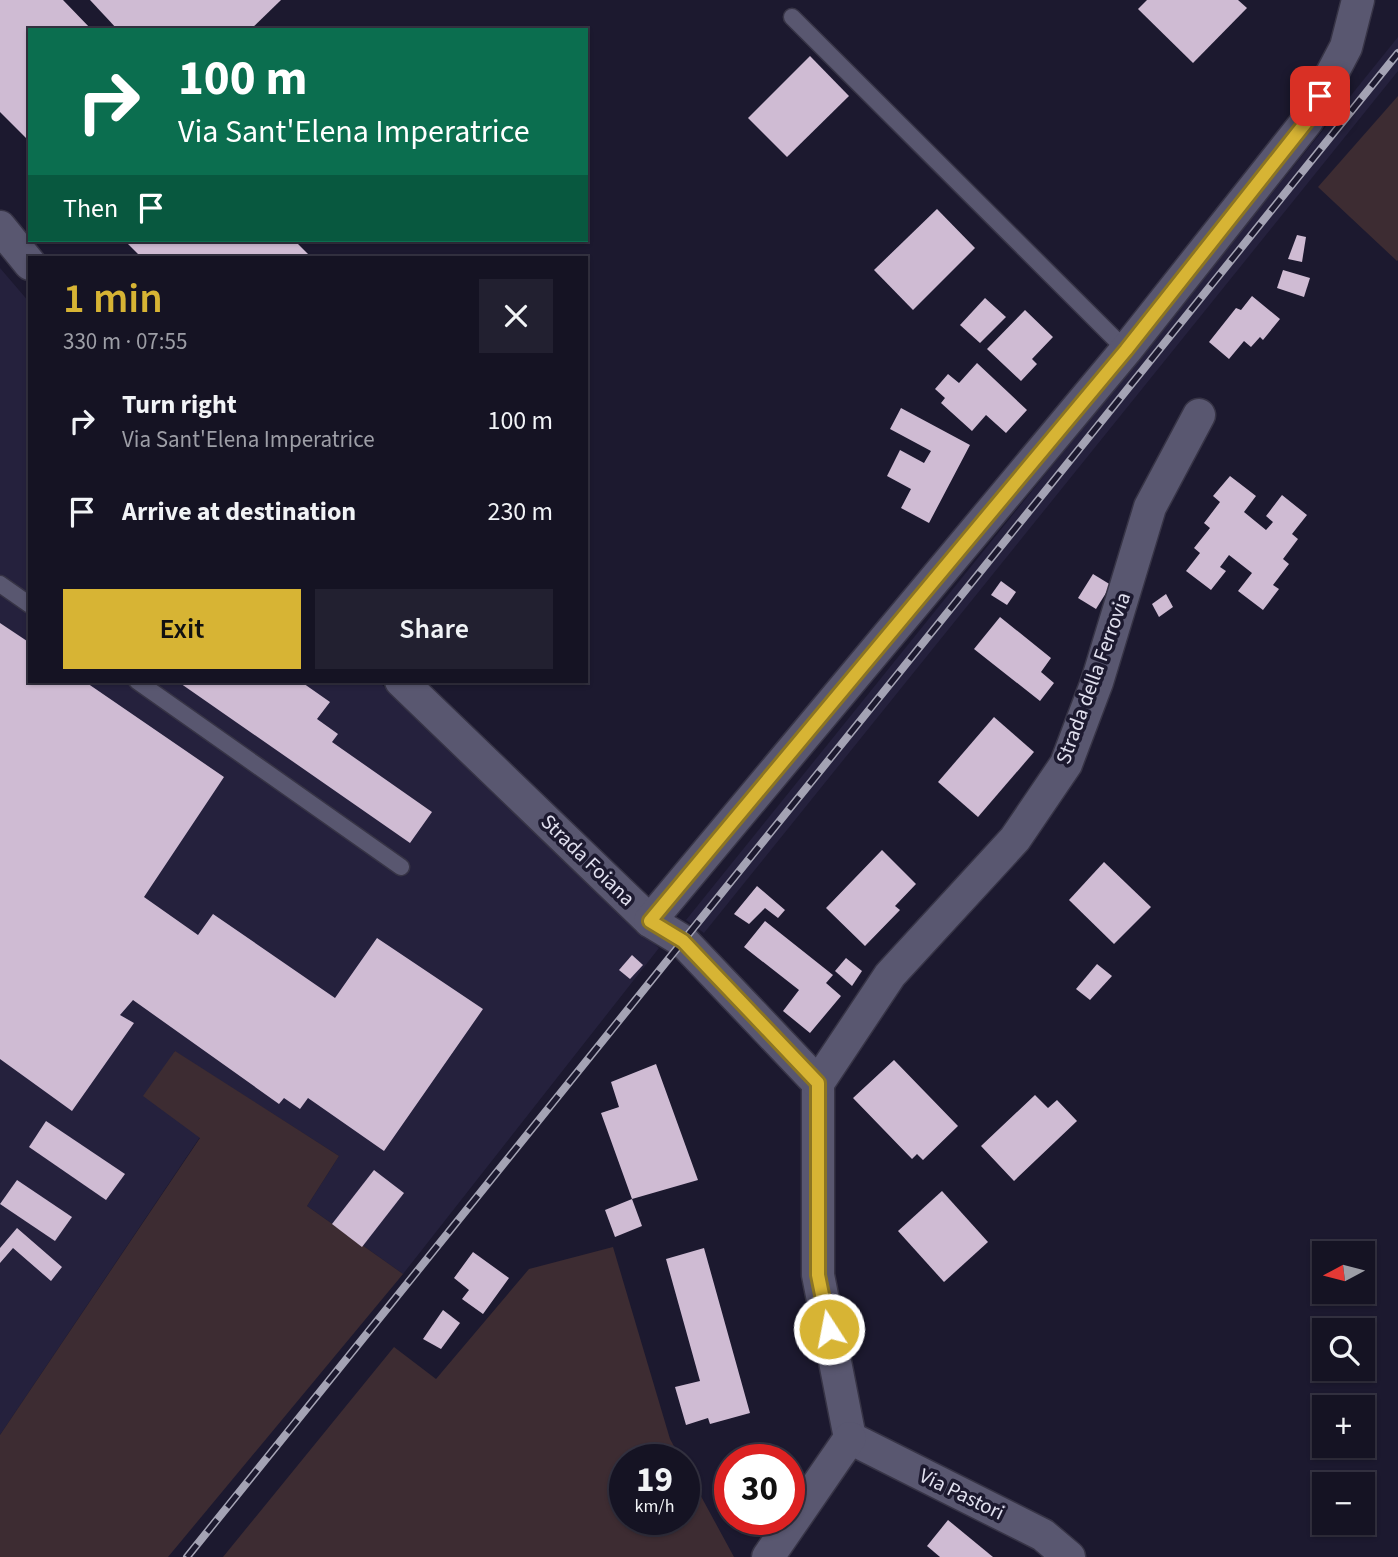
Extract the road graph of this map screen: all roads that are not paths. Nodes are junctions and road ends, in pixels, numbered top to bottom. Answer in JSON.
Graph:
{"nodes":[{"id":1,"x":1358,"y":0,"type":"edge"},
{"id":2,"x":792,"y":17,"type":"dead end"},
{"id":3,"x":0,"y":227,"type":"edge"},
{"id":4,"x":28,"y":262,"type":"edge"},
{"id":5,"x":1126,"y":350,"type":"junction"},
{"id":6,"x":1199,"y":415,"type":"dead end"},
{"id":7,"x":0,"y":584,"type":"edge"},
{"id":8,"x":28,"y":604,"type":"edge"},
{"id":9,"x":140,"y":683,"type":"edge"},
{"id":10,"x":403,"y":683,"type":"edge"},
{"id":11,"x":401,"y":867,"type":"dead end"},
{"id":12,"x":650,"y":921,"type":"junction"},
{"id":13,"x":818,"y":1083,"type":"junction"},
{"id":14,"x":850,"y":1438,"type":"junction"},
{"id":15,"x":768,"y":1557,"type":"edge"},
{"id":16,"x":1069,"y":1557,"type":"edge"}],
"edges":[{"from":1,"to":5,"type":"street"},
{"from":2,"to":5,"type":"lane"},
{"from":3,"to":4,"type":"street"},
{"from":5,"to":12,"type":"street"},
{"from":6,"to":13,"type":"street","name":"Strada della Ferrovia"},
{"from":7,"to":8,"type":"lane"},
{"from":9,"to":11,"type":"lane"},
{"from":10,"to":12,"type":"street","name":"Strada Foiana"},
{"from":12,"to":13,"type":"street","name":"Strada Foiana"},
{"from":13,"to":14,"type":"street"},
{"from":14,"to":15,"type":"street"},
{"from":14,"to":16,"type":"street","name":"Via Pastori"}]}
